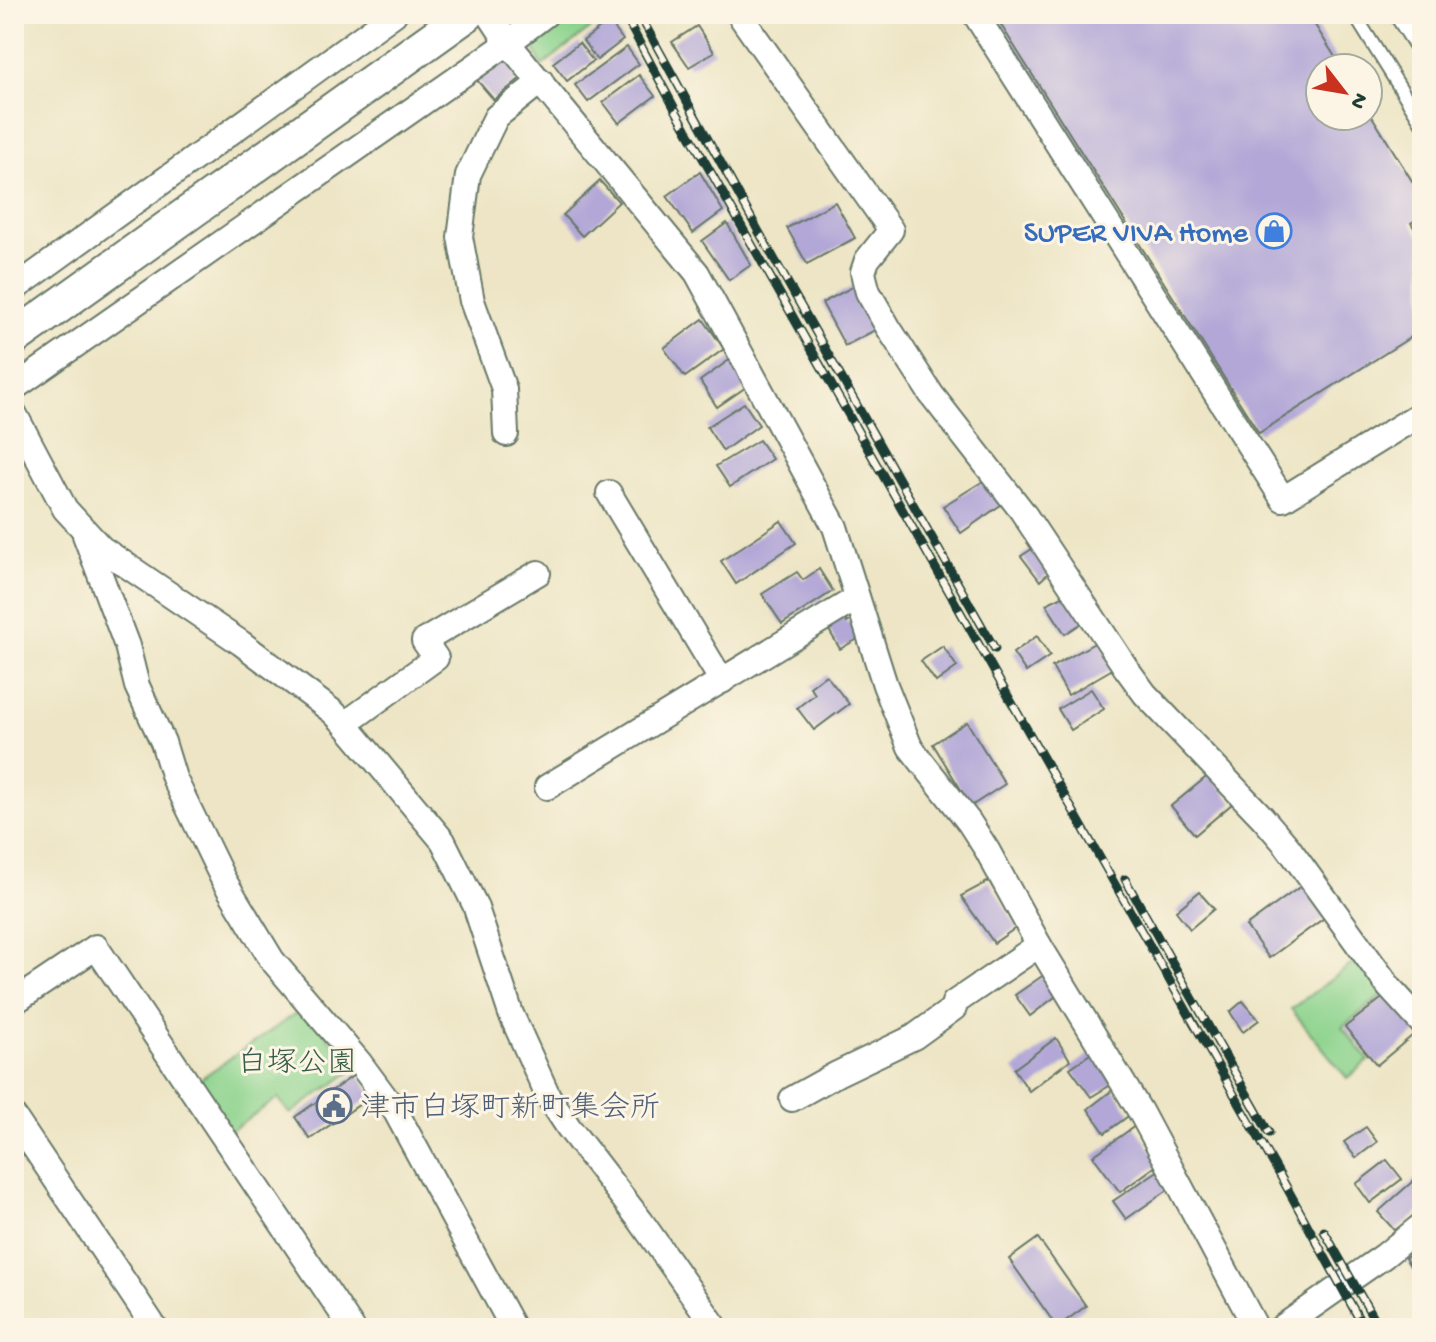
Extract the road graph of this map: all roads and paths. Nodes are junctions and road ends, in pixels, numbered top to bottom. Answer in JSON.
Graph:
{"nodes":[{"id":1,"x":394,"y":14,"type":"edge"},
{"id":2,"x":467,"y":14,"type":"edge"},
{"id":3,"x":489,"y":14,"type":"edge"},
{"id":4,"x":546,"y":14,"type":"edge"},
{"id":5,"x":739,"y":14,"type":"edge"},
{"id":6,"x":975,"y":14,"type":"edge"},
{"id":7,"x":1354,"y":14,"type":"edge"},
{"id":8,"x":1402,"y":14,"type":"edge"},
{"id":9,"x":508,"y":43,"type":"junction"},
{"id":10,"x":1422,"y":45,"type":"edge"},
{"id":11,"x":541,"y":81,"type":"junction"},
{"id":12,"x":1422,"y":123,"type":"edge"},
{"id":13,"x":14,"y":289,"type":"edge"},
{"id":14,"x":22,"y":332,"type":"edge"},
{"id":15,"x":14,"y":388,"type":"edge"},
{"id":16,"x":14,"y":413,"type":"edge"},
{"id":17,"x":1422,"y":413,"type":"edge"},
{"id":18,"x":506,"y":434,"type":"dead end"},
{"id":19,"x":609,"y":493,"type":"dead end"},
{"id":20,"x":83,"y":529,"type":"junction"},
{"id":21,"x":538,"y":573,"type":"dead end"},
{"id":22,"x":857,"y":598,"type":"junction"},
{"id":23,"x":722,"y":681,"type":"junction"},
{"id":24,"x":345,"y":724,"type":"junction"},
{"id":25,"x":547,"y":787,"type":"dead end"},
{"id":26,"x":1039,"y":945,"type":"junction"},
{"id":27,"x":14,"y":1002,"type":"edge"},
{"id":28,"x":1422,"y":1023,"type":"edge"},
{"id":29,"x":792,"y":1099,"type":"dead end"},
{"id":30,"x":14,"y":1117,"type":"edge"},
{"id":31,"x":1422,"y":1225,"type":"edge"},
{"id":32,"x":155,"y":1328,"type":"edge"},
{"id":33,"x":352,"y":1328,"type":"edge"},
{"id":34,"x":513,"y":1328,"type":"edge"},
{"id":35,"x":716,"y":1328,"type":"edge"},
{"id":36,"x":1256,"y":1328,"type":"edge"},
{"id":37,"x":1281,"y":1328,"type":"edge"}],
"edges":[{"from":1,"to":13,"type":"street"},
{"from":2,"to":14,"type":"street"},
{"from":3,"to":9,"type":"street"},
{"from":4,"to":9,"type":"street"},
{"from":5,"to":28,"type":"street"},
{"from":6,"to":17,"type":"street"},
{"from":7,"to":12,"type":"lane"},
{"from":8,"to":10,"type":"street"},
{"from":9,"to":11,"type":"street"},
{"from":9,"to":15,"type":"street"},
{"from":11,"to":18,"type":"street"},
{"from":11,"to":22,"type":"street"},
{"from":16,"to":20,"type":"street"},
{"from":19,"to":23,"type":"street"},
{"from":20,"to":24,"type":"street"},
{"from":20,"to":34,"type":"street"},
{"from":21,"to":24,"type":"street"},
{"from":22,"to":23,"type":"street"},
{"from":22,"to":26,"type":"street"},
{"from":23,"to":25,"type":"street"},
{"from":24,"to":35,"type":"street"},
{"from":26,"to":29,"type":"street"},
{"from":26,"to":36,"type":"street"},
{"from":27,"to":33,"type":"street"},
{"from":30,"to":32,"type":"street"},
{"from":31,"to":37,"type":"street"}]}
